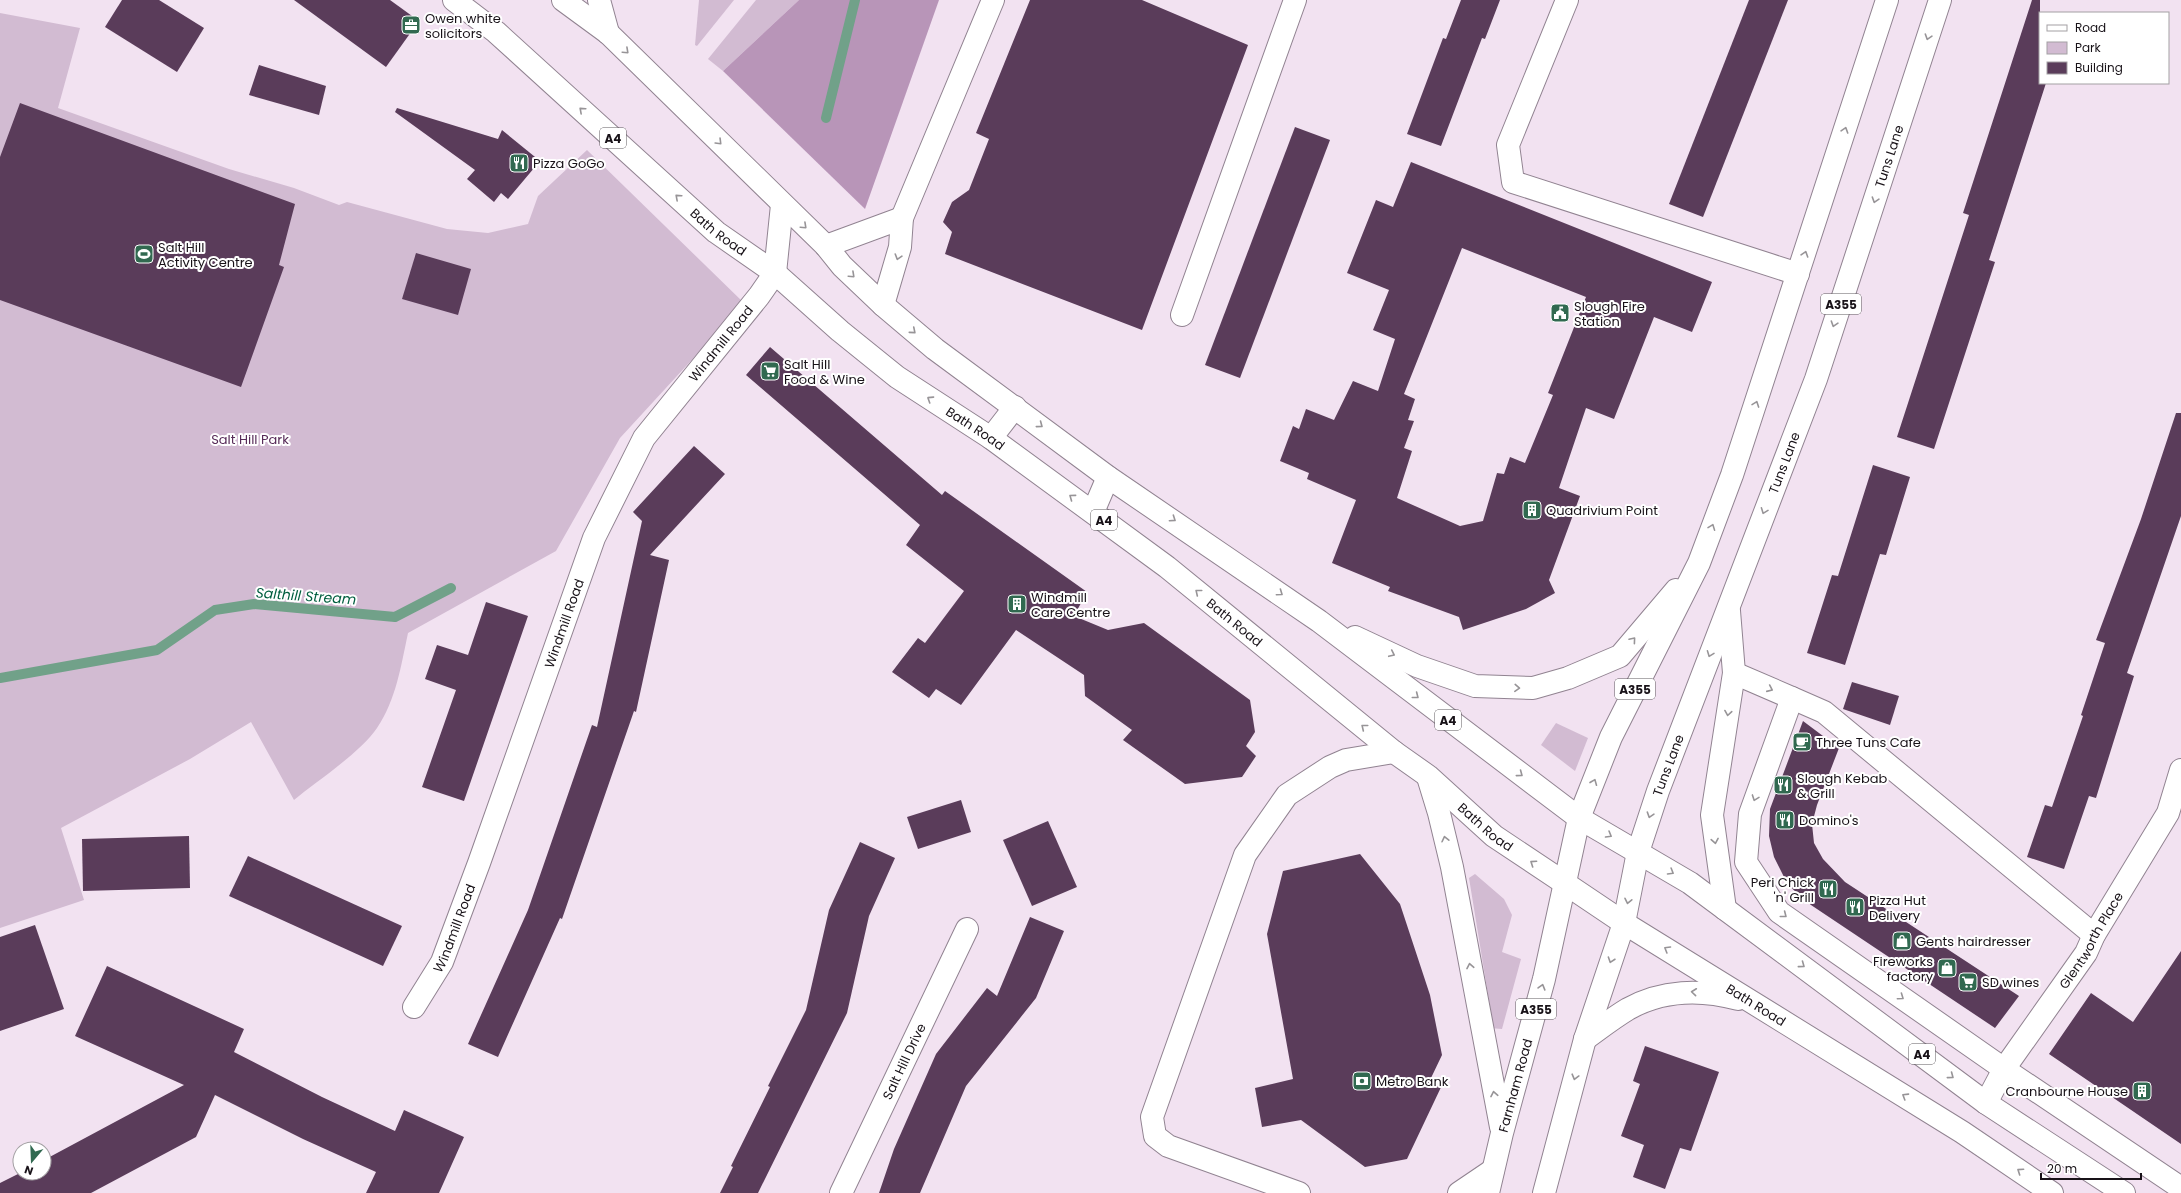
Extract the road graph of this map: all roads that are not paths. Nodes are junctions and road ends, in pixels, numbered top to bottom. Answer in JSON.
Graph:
{"nodes":[{"id":1,"x":454,"y":0,"type":"edge"},
{"id":2,"x":563,"y":0,"type":"edge"},
{"id":3,"x":599,"y":0,"type":"edge"},
{"id":4,"x":993,"y":0,"type":"edge"},
{"id":5,"x":1295,"y":0,"type":"edge"},
{"id":6,"x":1566,"y":0,"type":"edge"},
{"id":7,"x":1887,"y":0,"type":"edge"},
{"id":8,"x":1940,"y":0,"type":"edge"},
{"id":9,"x":608,"y":33,"type":"junction"},
{"id":10,"x":782,"y":205,"type":"junction"},
{"id":11,"x":902,"y":218,"type":"junction"},
{"id":12,"x":826,"y":246,"type":"junction"},
{"id":13,"x":774,"y":273,"type":"junction"},
{"id":14,"x":1798,"y":274,"type":"junction"},
{"id":15,"x":883,"y":306,"type":"junction"},
{"id":16,"x":1182,"y":315,"type":"dead end"},
{"id":17,"x":1015,"y":407,"type":"junction"},
{"id":18,"x":991,"y":438,"type":"junction"},
{"id":19,"x":1108,"y":477,"type":"junction"},
{"id":20,"x":1093,"y":512,"type":"junction"},
{"id":21,"x":1699,"y":563,"type":"junction"},
{"id":22,"x":1729,"y":604,"type":"junction"},
{"id":23,"x":1319,"y":621,"type":"junction"},
{"id":24,"x":1734,"y":673,"type":"junction"},
{"id":25,"x":1792,"y":698,"type":"junction"},
{"id":26,"x":1394,"y":752,"type":"junction"},
{"id":27,"x":2181,"y":770,"type":"edge"},
{"id":28,"x":1428,"y":776,"type":"junction"},
{"id":29,"x":1579,"y":818,"type":"junction"},
{"id":30,"x":1638,"y":852,"type":"junction"},
{"id":31,"x":1566,"y":884,"type":"junction"},
{"id":32,"x":1725,"y":909,"type":"junction"},
{"id":33,"x":1624,"y":923,"type":"junction"},
{"id":34,"x":967,"y":929,"type":"dead end"},
{"id":35,"x":2094,"y":935,"type":"junction"},
{"id":36,"x":414,"y":1007,"type":"dead end"},
{"id":37,"x":1784,"y":1021,"type":"junction"},
{"id":38,"x":1585,"y":1039,"type":"junction"},
{"id":39,"x":2004,"y":1069,"type":"junction"},
{"id":40,"x":1986,"y":1102,"type":"junction"},
{"id":41,"x":1502,"y":1133,"type":"junction"},
{"id":42,"x":1493,"y":1170,"type":"junction"},
{"id":43,"x":2181,"y":1188,"type":"edge"},
{"id":44,"x":841,"y":1193,"type":"edge"},
{"id":45,"x":1299,"y":1193,"type":"edge"},
{"id":46,"x":1459,"y":1193,"type":"edge"},
{"id":47,"x":1488,"y":1193,"type":"edge"},
{"id":48,"x":1544,"y":1193,"type":"edge"},
{"id":49,"x":2052,"y":1193,"type":"edge"},
{"id":50,"x":2124,"y":1193,"type":"edge"}],
"edges":[{"from":13,"to":1,"type":"main road","name":"Bath Road","number":"A4","one_way":true},
{"from":2,"to":9,"type":"main road","number":"A4"},
{"from":3,"to":9,"type":"main road"},
{"from":4,"to":11,"type":"main road"},
{"from":5,"to":16,"type":"main road"},
{"from":6,"to":14,"type":"main road"},
{"from":14,"to":7,"type":"main road","number":"A355","one_way":true},
{"from":8,"to":22,"type":"main road","name":"Tuns Lane","number":"A355","one_way":true},
{"from":9,"to":10,"type":"main road","number":"A4","one_way":true},
{"from":10,"to":12,"type":"main road","number":"A4","one_way":true},
{"from":10,"to":13,"type":"main road"},
{"from":11,"to":12,"type":"main road"},
{"from":11,"to":15,"type":"main road","one_way":true},
{"from":12,"to":15,"type":"main road","number":"A4","one_way":true},
{"from":18,"to":13,"type":"main road","name":"Bath Road","number":"A4","one_way":true},
{"from":13,"to":36,"type":"main road","name":"Windmill Road"},
{"from":21,"to":14,"type":"main road","number":"A355","one_way":true},
{"from":15,"to":17,"type":"main road","number":"A4","one_way":true},
{"from":17,"to":18,"type":"main road"},
{"from":17,"to":19,"type":"main road","number":"A4","one_way":true},
{"from":20,"to":18,"type":"main road","name":"Bath Road","number":"A4","one_way":true},
{"from":19,"to":20,"type":"main road"},
{"from":19,"to":23,"type":"main road","number":"A4","one_way":true},
{"from":26,"to":20,"type":"main road","name":"Bath Road","number":"A4","one_way":true},
{"from":23,"to":21,"type":"main road","one_way":true},
{"from":29,"to":21,"type":"main road","number":"A355","one_way":true},
{"from":22,"to":24,"type":"main road"},
{"from":22,"to":30,"type":"main road","name":"Tuns Lane","number":"A355","one_way":true},
{"from":23,"to":29,"type":"main road","number":"A4","one_way":true},
{"from":24,"to":25,"type":"main road","one_way":true},
{"from":24,"to":32,"type":"main road","one_way":true},
{"from":25,"to":35,"type":"main road"},
{"from":25,"to":39,"type":"main road","one_way":true},
{"from":26,"to":28,"type":"main road","name":"Bath Road","number":"A4"},
{"from":26,"to":45,"type":"main road"},
{"from":27,"to":35,"type":"main road","name":"Glentworth Place"},
{"from":31,"to":28,"type":"main road","name":"Bath Road","number":"A4","one_way":true},
{"from":41,"to":28,"type":"main road","one_way":true},
{"from":29,"to":30,"type":"main road","number":"A4","one_way":true},
{"from":29,"to":31,"type":"main road","number":"A355"},
{"from":30,"to":32,"type":"main road","number":"A4","one_way":true},
{"from":30,"to":33,"type":"main road","name":"Tuns Lane","number":"A355","one_way":true},
{"from":31,"to":33,"type":"main road","name":"Bath Road","number":"A4"},
{"from":41,"to":31,"type":"main road","name":"Farnham Road","number":"A355","one_way":true},
{"from":32,"to":40,"type":"main road","number":"A4","one_way":true},
{"from":37,"to":33,"type":"main road","name":"Bath Road","number":"A4","one_way":true},
{"from":33,"to":38,"type":"main road","number":"A355","one_way":true},
{"from":34,"to":44,"type":"main road","name":"Salt Hill Drive"},
{"from":35,"to":39,"type":"main road","name":"Glentworth Place"},
{"from":37,"to":38,"type":"main road","one_way":true},
{"from":49,"to":37,"type":"main road","name":"Bath Road","number":"A4","one_way":true},
{"from":38,"to":48,"type":"main road","number":"A355","one_way":true},
{"from":39,"to":40,"type":"main road","name":"Glentworth Place"},
{"from":39,"to":43,"type":"main road"},
{"from":40,"to":50,"type":"main road","number":"A4"},
{"from":41,"to":42,"type":"main road","name":"Farnham Road","number":"A355"},
{"from":42,"to":46,"type":"main road"},
{"from":42,"to":47,"type":"main road","name":"Farnham Road","number":"A355"}]}
